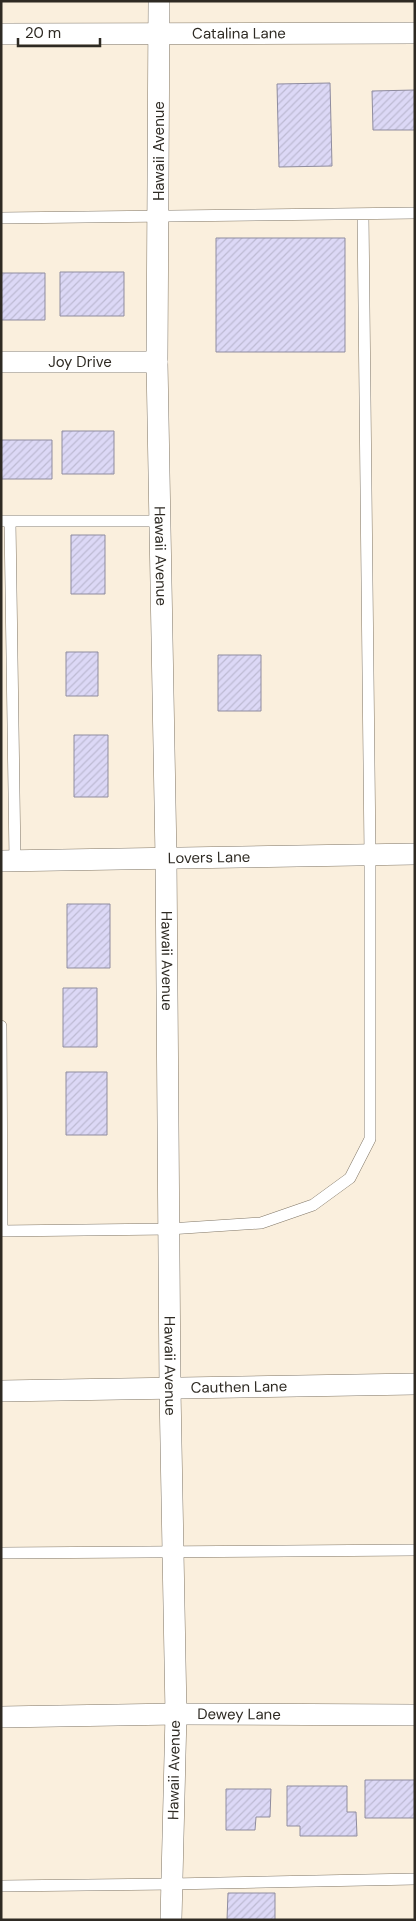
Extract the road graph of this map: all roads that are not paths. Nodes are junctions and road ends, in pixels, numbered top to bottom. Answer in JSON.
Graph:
{"nodes":[{"id":1,"x":159,"y":1,"type":"edge"},
{"id":2,"x":415,"y":33,"type":"edge"},
{"id":3,"x":1,"y":34,"type":"edge"},
{"id":4,"x":160,"y":35,"type":"junction"},
{"id":5,"x":415,"y":213,"type":"edge"},
{"id":6,"x":363,"y":214,"type":"junction"},
{"id":7,"x":158,"y":216,"type":"junction"},
{"id":8,"x":1,"y":218,"type":"edge"},
{"id":9,"x":1,"y":362,"type":"edge"},
{"id":10,"x":157,"y":362,"type":"junction"},
{"id":11,"x":6,"y":521,"type":"edge"},
{"id":12,"x":160,"y":521,"type":"junction"},
{"id":13,"x":415,"y":854,"type":"edge"},
{"id":14,"x":370,"y":855,"type":"junction"},
{"id":15,"x":166,"y":858,"type":"junction"},
{"id":16,"x":8,"y":861,"type":"edge"},
{"id":17,"x":1,"y":1026,"type":"edge"},
{"id":18,"x":169,"y":1229,"type":"junction"},
{"id":19,"x":2,"y":1231,"type":"edge"},
{"id":20,"x":415,"y":1384,"type":"edge"},
{"id":21,"x":170,"y":1389,"type":"junction"},
{"id":22,"x":1,"y":1391,"type":"edge"},
{"id":23,"x":415,"y":1550,"type":"edge"},
{"id":24,"x":173,"y":1551,"type":"junction"},
{"id":25,"x":1,"y":1553,"type":"edge"},
{"id":26,"x":176,"y":1714,"type":"junction"},
{"id":27,"x":415,"y":1715,"type":"edge"},
{"id":28,"x":1,"y":1717,"type":"edge"},
{"id":29,"x":415,"y":1879,"type":"edge"},
{"id":30,"x":172,"y":1884,"type":"junction"},
{"id":31,"x":1,"y":1886,"type":"edge"},
{"id":32,"x":171,"y":1920,"type":"edge"}],
"edges":[{"from":1,"to":4,"type":"street","name":"Hawaii Avenue"},
{"from":2,"to":4,"type":"street","name":"Catalina Lane"},
{"from":3,"to":4,"type":"street","name":"Catalina Lane"},
{"from":4,"to":7,"type":"street","name":"Hawaii Avenue"},
{"from":5,"to":6,"type":"lane"},
{"from":6,"to":7,"type":"lane"},
{"from":6,"to":14,"type":"lane"},
{"from":7,"to":8,"type":"lane"},
{"from":7,"to":10,"type":"street","name":"Hawaii Avenue"},
{"from":9,"to":10,"type":"street","name":"Joy Drive"},
{"from":10,"to":12,"type":"street","name":"Hawaii Avenue"},
{"from":11,"to":12,"type":"lane"},
{"from":11,"to":16,"type":"lane"},
{"from":12,"to":15,"type":"street","name":"Hawaii Avenue"},
{"from":13,"to":14,"type":"street","name":"Lovers Lane"},
{"from":14,"to":15,"type":"street","name":"Lovers Lane"},
{"from":14,"to":18,"type":"lane"},
{"from":15,"to":16,"type":"street","name":"Lovers Lane"},
{"from":15,"to":18,"type":"street","name":"Hawaii Avenue"},
{"from":17,"to":19,"type":"lane"},
{"from":18,"to":19,"type":"lane"},
{"from":18,"to":21,"type":"street","name":"Hawaii Avenue"},
{"from":20,"to":21,"type":"street","name":"Cauthen Lane"},
{"from":21,"to":22,"type":"street","name":"Cauthen Lane"},
{"from":21,"to":24,"type":"street","name":"Hawaii Avenue"},
{"from":23,"to":24,"type":"lane"},
{"from":24,"to":25,"type":"lane"},
{"from":24,"to":26,"type":"street","name":"Hawaii Avenue"},
{"from":26,"to":27,"type":"street","name":"Dewey Lane"},
{"from":26,"to":28,"type":"street","name":"Dewey Lane"},
{"from":26,"to":30,"type":"street","name":"Hawaii Avenue"},
{"from":29,"to":30,"type":"lane"},
{"from":30,"to":31,"type":"lane"},
{"from":30,"to":32,"type":"street","name":"Hawaii Avenue"}]}
